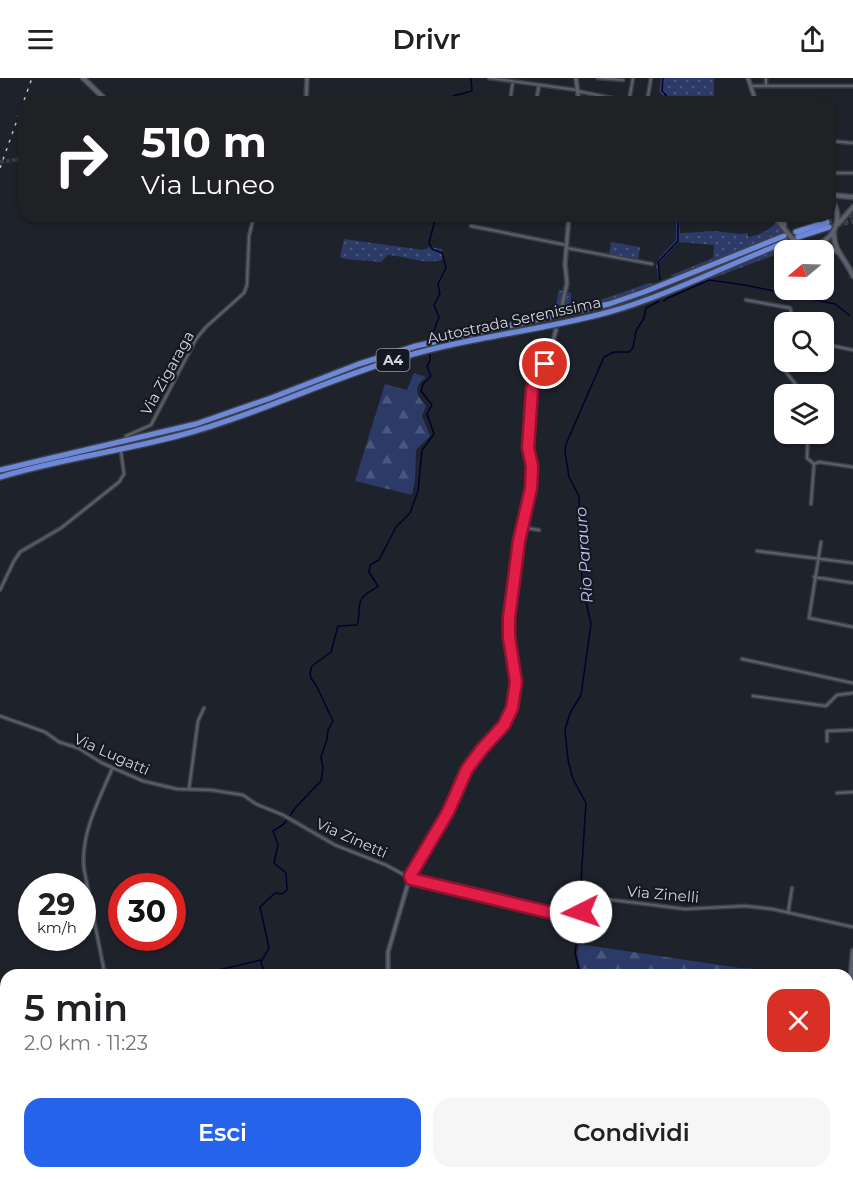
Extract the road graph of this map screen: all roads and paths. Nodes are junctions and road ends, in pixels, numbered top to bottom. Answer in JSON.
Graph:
{"nodes":[{"id":1,"x":83,"y":78,"type":"edge"},
{"id":2,"x":307,"y":78,"type":"edge"},
{"id":3,"x":489,"y":78,"type":"edge"},
{"id":4,"x":526,"y":78,"type":"edge"},
{"id":5,"x":576,"y":78,"type":"edge"},
{"id":6,"x":598,"y":78,"type":"edge"},
{"id":7,"x":633,"y":78,"type":"edge"},
{"id":8,"x":651,"y":78,"type":"edge"},
{"id":9,"x":748,"y":78,"type":"edge"},
{"id":10,"x":766,"y":78,"type":"edge"},
{"id":11,"x":499,"y":79,"type":"edge"},
{"id":12,"x":623,"y":80,"type":"dead end"},
{"id":13,"x":513,"y":81,"type":"junction"},
{"id":14,"x":525,"y":83,"type":"junction"},
{"id":15,"x":539,"y":85,"type":"junction"},
{"id":16,"x":751,"y":86,"type":"junction"},
{"id":17,"x":766,"y":86,"type":"junction"},
{"id":18,"x":853,"y":86,"type":"edge"},
{"id":19,"x":577,"y":90,"type":"junction"},
{"id":20,"x":102,"y":96,"type":"edge"},
{"id":21,"x":306,"y":96,"type":"edge"},
{"id":22,"x":511,"y":96,"type":"edge"},
{"id":23,"x":537,"y":96,"type":"edge"},
{"id":24,"x":578,"y":96,"type":"edge"},
{"id":25,"x":604,"y":96,"type":"edge"},
{"id":26,"x":631,"y":96,"type":"edge"},
{"id":27,"x":648,"y":96,"type":"edge"},
{"id":28,"x":754,"y":96,"type":"edge"},
{"id":29,"x":836,"y":142,"type":"edge"},
{"id":30,"x":853,"y":143,"type":"edge"},
{"id":31,"x":836,"y":172,"type":"edge"},
{"id":32,"x":853,"y":173,"type":"edge"},
{"id":33,"x":836,"y":196,"type":"edge"},
{"id":34,"x":853,"y":197,"type":"edge"},
{"id":35,"x":853,"y":207,"type":"edge"},
{"id":36,"x":252,"y":222,"type":"edge"},
{"id":37,"x":568,"y":222,"type":"edge"},
{"id":38,"x":779,"y":222,"type":"edge"},
{"id":39,"x":784,"y":222,"type":"edge"},
{"id":40,"x":833,"y":222,"type":"edge"},
{"id":41,"x":471,"y":226,"type":"dead end"},
{"id":42,"x":784,"y":227,"type":"junction"},
{"id":43,"x":832,"y":227,"type":"junction"},
{"id":44,"x":797,"y":234,"type":"dead end"},
{"id":45,"x":794,"y":240,"type":"edge"},
{"id":46,"x":826,"y":240,"type":"edge"},
{"id":47,"x":566,"y":246,"type":"junction"},
{"id":48,"x":834,"y":250,"type":"edge"},
{"id":49,"x":839,"y":253,"type":"junction"},
{"id":50,"x":652,"y":264,"type":"dead end"},
{"id":51,"x":853,"y":276,"type":"edge"},
{"id":52,"x":746,"y":300,"type":"dead end"},
{"id":53,"x":561,"y":310,"type":"dead end"},
{"id":54,"x":791,"y":312,"type":"edge"},
{"id":55,"x":556,"y":330,"type":"dead end"},
{"id":56,"x":834,"y":346,"type":"edge"},
{"id":57,"x":853,"y":350,"type":"edge"},
{"id":58,"x":786,"y":372,"type":"edge"},
{"id":59,"x":795,"y":384,"type":"edge"},
{"id":60,"x":126,"y":436,"type":"dead end"},
{"id":61,"x":807,"y":444,"type":"edge"},
{"id":62,"x":121,"y":452,"type":"dead end"},
{"id":63,"x":814,"y":464,"type":"junction"},
{"id":64,"x":853,"y":468,"type":"edge"},
{"id":65,"x":0,"y":470,"type":"edge"},
{"id":66,"x":0,"y":477,"type":"edge"},
{"id":67,"x":812,"y":504,"type":"dead end"},
{"id":68,"x":521,"y":527,"type":"junction"},
{"id":69,"x":539,"y":530,"type":"dead end"},
{"id":70,"x":822,"y":542,"type":"dead end"},
{"id":71,"x":757,"y":551,"type":"dead end"},
{"id":72,"x":819,"y":558,"type":"junction"},
{"id":73,"x":853,"y":563,"type":"edge"},
{"id":74,"x":814,"y":578,"type":"junction"},
{"id":75,"x":853,"y":583,"type":"edge"},
{"id":76,"x":0,"y":590,"type":"edge"},
{"id":77,"x":853,"y":627,"type":"edge"},
{"id":78,"x":742,"y":659,"type":"dead end"},
{"id":79,"x":853,"y":683,"type":"edge"},
{"id":80,"x":853,"y":693,"type":"edge"},
{"id":81,"x":753,"y":696,"type":"dead end"},
{"id":82,"x":204,"y":708,"type":"dead end"},
{"id":83,"x":0,"y":716,"type":"edge"},
{"id":84,"x":853,"y":730,"type":"edge"},
{"id":85,"x":827,"y":741,"type":"dead end"},
{"id":86,"x":112,"y":768,"type":"junction"},
{"id":87,"x":189,"y":789,"type":"junction"},
{"id":88,"x":853,"y":792,"type":"edge"},
{"id":89,"x":837,"y":793,"type":"dead end"},
{"id":90,"x":287,"y":818,"type":"joint"},
{"id":91,"x":410,"y":878,"type":"junction"},
{"id":92,"x":792,"y":888,"type":"dead end"},
{"id":93,"x":788,"y":913,"type":"junction"},
{"id":94,"x":853,"y":927,"type":"edge"},
{"id":95,"x":853,"y":951,"type":"edge"},
{"id":96,"x":104,"y":969,"type":"edge"},
{"id":97,"x":388,"y":969,"type":"edge"},
{"id":98,"x":851,"y":969,"type":"edge"}],
"edges":[{"from":1,"to":20,"type":"main road"},
{"from":2,"to":21,"type":"street"},
{"from":3,"to":11,"type":"street"},
{"from":4,"to":14,"type":"street"},
{"from":5,"to":19,"type":"street"},
{"from":6,"to":12,"type":"street"},
{"from":7,"to":26,"type":"street"},
{"from":8,"to":27,"type":"street"},
{"from":9,"to":16,"type":"street"},
{"from":10,"to":17,"type":"street"},
{"from":11,"to":13,"type":"street"},
{"from":13,"to":14,"type":"street"},
{"from":13,"to":22,"type":"street"},
{"from":14,"to":15,"type":"street"},
{"from":15,"to":19,"type":"street"},
{"from":15,"to":23,"type":"street"},
{"from":16,"to":17,"type":"street"},
{"from":16,"to":28,"type":"street"},
{"from":17,"to":18,"type":"street"},
{"from":19,"to":24,"type":"street"},
{"from":19,"to":25,"type":"street"},
{"from":29,"to":30,"type":"street"},
{"from":31,"to":32,"type":"street"},
{"from":33,"to":34,"type":"main road"},
{"from":35,"to":43,"type":"main road"},
{"from":36,"to":60,"type":"street","name":"Via Zigaraga"},
{"from":37,"to":47,"type":"street"},
{"from":38,"to":42,"type":"main road"},
{"from":39,"to":42,"type":"main road"},
{"from":40,"to":43,"type":"main road"},
{"from":41,"to":47,"type":"street"},
{"from":42,"to":45,"type":"main road"},
{"from":43,"to":44,"type":"highway"},
{"from":43,"to":46,"type":"main road"},
{"from":43,"to":49,"type":"main road"},
{"from":47,"to":50,"type":"street"},
{"from":47,"to":53,"type":"street"},
{"from":48,"to":49,"type":"main road"},
{"from":49,"to":51,"type":"main road"},
{"from":52,"to":54,"type":"street"},
{"from":55,"to":68,"type":"street"},
{"from":56,"to":57,"type":"street"},
{"from":58,"to":59,"type":"street"},
{"from":61,"to":63,"type":"street"},
{"from":62,"to":76,"type":"street"},
{"from":63,"to":64,"type":"street"},
{"from":63,"to":67,"type":"street"},
{"from":65,"to":66,"type":"highway","name":"Autostrada Serenissima","number":"A4"},
{"from":68,"to":69,"type":"street"},
{"from":68,"to":91,"type":"street"},
{"from":70,"to":72,"type":"street"},
{"from":71,"to":72,"type":"street"},
{"from":72,"to":73,"type":"street"},
{"from":72,"to":74,"type":"street"},
{"from":74,"to":75,"type":"street"},
{"from":74,"to":77,"type":"street"},
{"from":78,"to":79,"type":"street"},
{"from":80,"to":81,"type":"street"},
{"from":82,"to":87,"type":"street"},
{"from":83,"to":86,"type":"street","name":"Via Lugatti"},
{"from":84,"to":85,"type":"street"},
{"from":86,"to":87,"type":"street","name":"Via Lugatti"},
{"from":86,"to":96,"type":"street"},
{"from":87,"to":90,"type":"street","name":"Via Lugatti"},
{"from":88,"to":89,"type":"street"},
{"from":90,"to":91,"type":"street","name":"Via Zinetti"},
{"from":91,"to":93,"type":"street","name":"Via Zinelli"},
{"from":91,"to":97,"type":"street"},
{"from":92,"to":93,"type":"street"},
{"from":93,"to":94,"type":"street","name":"Via Zinelli"},
{"from":95,"to":98,"type":"main road"}]}
